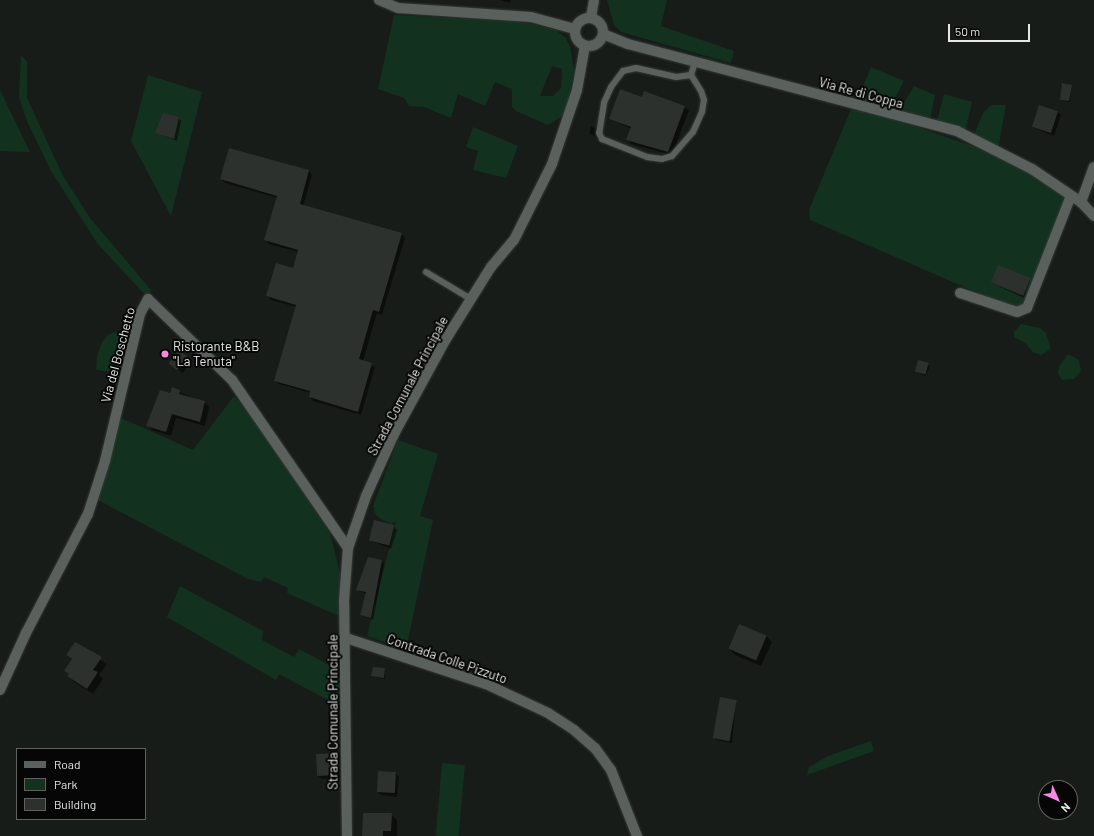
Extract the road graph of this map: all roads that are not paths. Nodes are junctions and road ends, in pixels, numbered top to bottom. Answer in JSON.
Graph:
{"nodes":[{"id":1,"x":379,"y":0,"type":"edge"},
{"id":2,"x":594,"y":0,"type":"edge"},
{"id":3,"x":591,"y":17,"type":"junction"},
{"id":4,"x":575,"y":29,"type":"junction"},
{"id":5,"x":603,"y":34,"type":"junction"},
{"id":6,"x":585,"y":46,"type":"junction"},
{"id":7,"x":695,"y":62,"type":"junction"},
{"id":8,"x":691,"y":75,"type":"junction"},
{"id":9,"x":1094,"y":167,"type":"edge"},
{"id":10,"x":1071,"y":196,"type":"junction"},
{"id":11,"x":1080,"y":202,"type":"junction"},
{"id":12,"x":1094,"y":216,"type":"edge"},
{"id":13,"x":426,"y":272,"type":"dead end"},
{"id":14,"x":960,"y":293,"type":"dead end"},
{"id":15,"x":471,"y":299,"type":"junction"},
{"id":16,"x":348,"y":548,"type":"junction"},
{"id":17,"x":346,"y":638,"type":"junction"},
{"id":18,"x":0,"y":690,"type":"edge"},
{"id":19,"x":347,"y":836,"type":"edge"},
{"id":20,"x":637,"y":836,"type":"edge"}],
"edges":[{"from":1,"to":4,"type":"street"},
{"from":2,"to":3,"type":"street"},
{"from":3,"to":4,"type":"street"},
{"from":3,"to":5,"type":"street"},
{"from":4,"to":6,"type":"street"},
{"from":5,"to":6,"type":"street"},
{"from":5,"to":7,"type":"street","name":"Via Re di Coppa"},
{"from":6,"to":15,"type":"street","name":"Strada Comunale Principale"},
{"from":7,"to":8,"type":"lane"},
{"from":7,"to":10,"type":"street","name":"Via Re di Coppa"},
{"from":8,"to":8,"type":"lane"},
{"from":9,"to":11,"type":"street"},
{"from":10,"to":11,"type":"street","name":"Via Re di Coppa"},
{"from":10,"to":14,"type":"street"},
{"from":11,"to":12,"type":"street","name":"Via Re di Coppa"},
{"from":13,"to":15,"type":"lane"},
{"from":15,"to":16,"type":"street","name":"Strada Comunale Principale"},
{"from":16,"to":17,"type":"street","name":"Strada Comunale Principale"},
{"from":16,"to":18,"type":"street","name":"Via del Boschetto"},
{"from":17,"to":19,"type":"street","name":"Strada Comunale Principale"},
{"from":17,"to":20,"type":"street","name":"Contrada Colle Pizzuto"}]}
